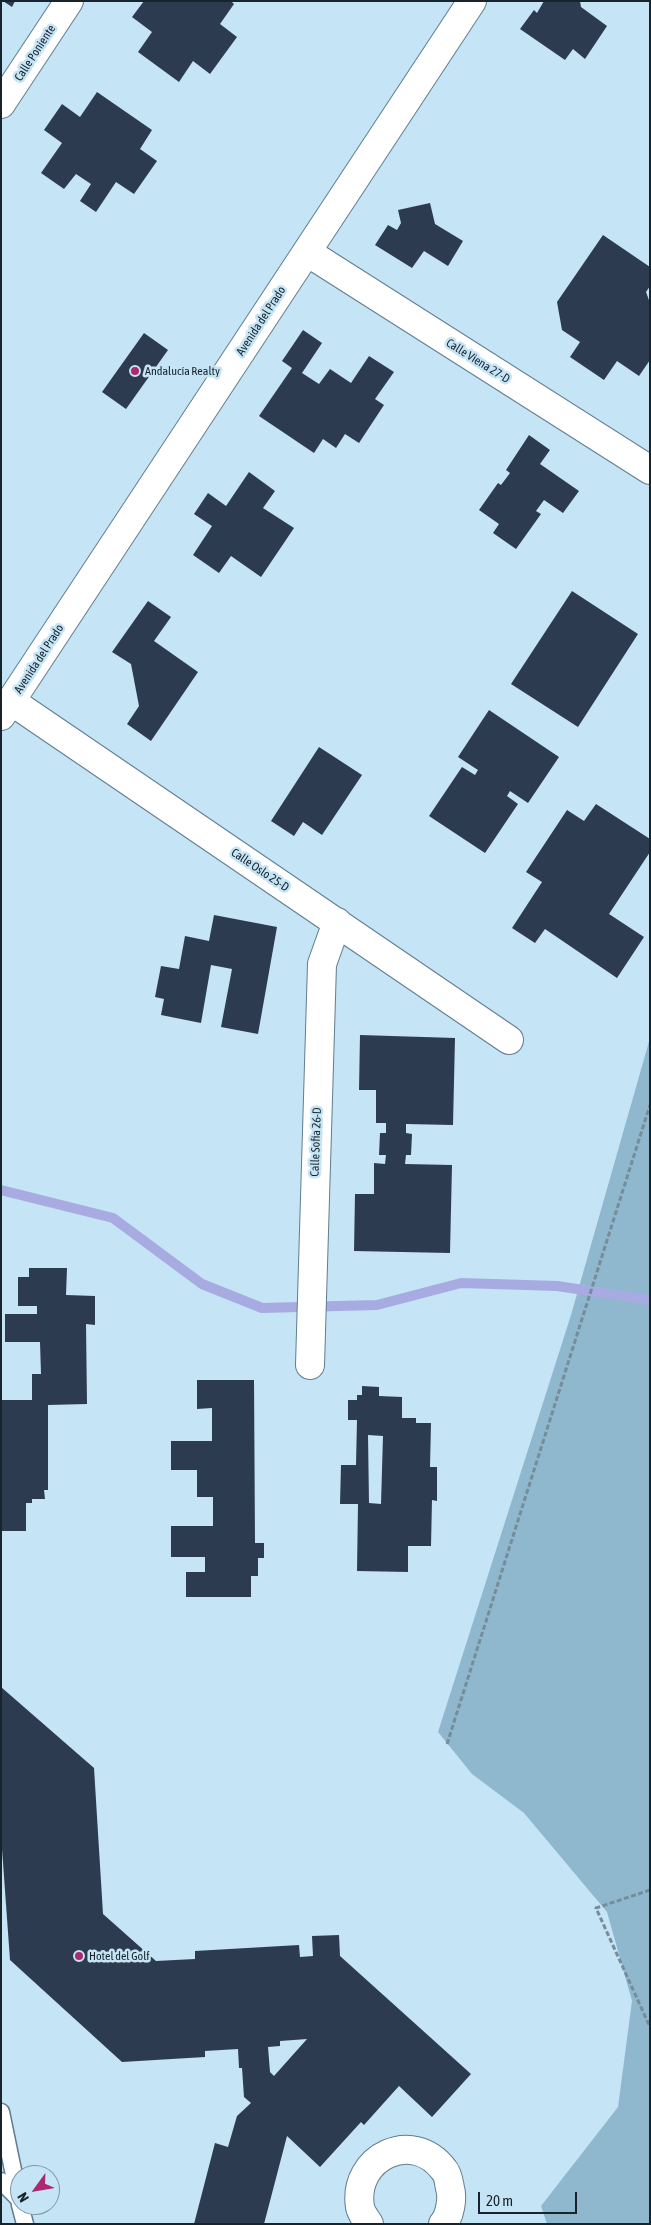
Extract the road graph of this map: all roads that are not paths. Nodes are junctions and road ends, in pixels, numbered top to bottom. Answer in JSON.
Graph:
{"nodes":[{"id":1,"x":69,"y":1,"type":"edge"},
{"id":2,"x":472,"y":1,"type":"edge"},
{"id":3,"x":1,"y":104,"type":"edge"},
{"id":4,"x":307,"y":252,"type":"junction"},
{"id":5,"x":650,"y":470,"type":"edge"},
{"id":6,"x":6,"y":708,"type":"edge"},
{"id":7,"x":337,"y":922,"type":"junction"},
{"id":8,"x":509,"y":1040,"type":"dead end"},
{"id":9,"x":310,"y":1365,"type":"dead end"},
{"id":10,"x":1,"y":2112,"type":"edge"},
{"id":11,"x":12,"y":2165,"type":"edge"},
{"id":12,"x":1,"y":2181,"type":"edge"},
{"id":13,"x":10,"y":2191,"type":"edge"},
{"id":14,"x":369,"y":2224,"type":"edge"},
{"id":15,"x":443,"y":2224,"type":"edge"}],
"edges":[{"from":1,"to":3,"type":"street","name":"Calle Poniente"},
{"from":2,"to":4,"type":"street","name":"Avenida del Prado"},
{"from":4,"to":5,"type":"street","name":"Calle Viena 27-D"},
{"from":4,"to":6,"type":"street","name":"Avenida del Prado"},
{"from":6,"to":7,"type":"street","name":"Calle Oslo 25-D"},
{"from":7,"to":8,"type":"street","name":"Calle Oslo 25-D"},
{"from":7,"to":9,"type":"street","name":"Calle Sofia 26-D"},
{"from":10,"to":11,"type":"lane"},
{"from":12,"to":13,"type":"lane"},
{"from":14,"to":15,"type":"street"}]}
